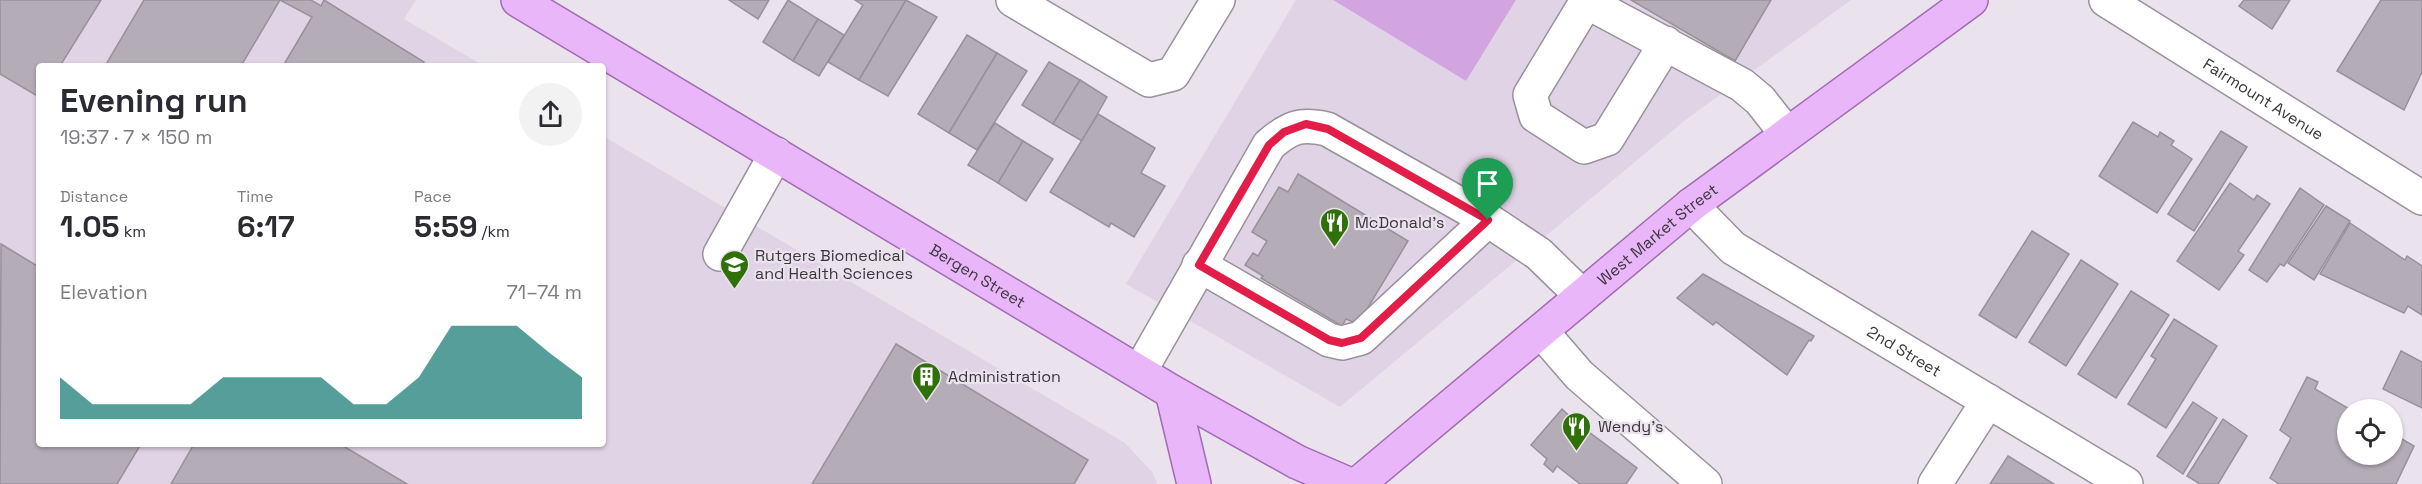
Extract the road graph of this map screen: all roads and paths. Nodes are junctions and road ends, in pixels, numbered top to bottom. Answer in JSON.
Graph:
{"nodes":[{"id":1,"x":518,"y":0,"type":"edge"},
{"id":2,"x":1013,"y":0,"type":"edge"},
{"id":3,"x":1218,"y":0,"type":"edge"},
{"id":4,"x":1971,"y":0,"type":"edge"},
{"id":5,"x":2106,"y":0,"type":"edge"},
{"id":6,"x":1666,"y":43,"type":"dead end"},
{"id":7,"x":1786,"y":133,"type":"junction"},
{"id":8,"x":776,"y":154,"type":"junction"},
{"id":9,"x":2422,"y":198,"type":"edge"},
{"id":10,"x":1691,"y":205,"type":"junction"},
{"id":11,"x":1488,"y":220,"type":"junction"},
{"id":12,"x":720,"y":254,"type":"dead end"},
{"id":13,"x":1199,"y":265,"type":"junction"},
{"id":14,"x":1581,"y":295,"type":"junction"},
{"id":15,"x":1541,"y":331,"type":"junction"},
{"id":16,"x":1140,"y":372,"type":"junction"},
{"id":17,"x":1579,"y":375,"type":"junction"},
{"id":18,"x":1172,"y":392,"type":"junction"},
{"id":19,"x":1988,"y":401,"type":"junction"},
{"id":20,"x":1194,"y":484,"type":"edge"},
{"id":21,"x":1348,"y":484,"type":"edge"},
{"id":22,"x":1358,"y":484,"type":"edge"},
{"id":23,"x":1675,"y":484,"type":"edge"},
{"id":24,"x":1705,"y":484,"type":"edge"},
{"id":25,"x":1935,"y":484,"type":"edge"},
{"id":26,"x":2126,"y":484,"type":"edge"}],
"edges":[{"from":1,"to":8,"type":"main road","name":"Bergen Street"},
{"from":2,"to":3,"type":"street"},
{"from":4,"to":7,"type":"main road","name":"West Market Street"},
{"from":5,"to":9,"type":"street","name":"Fairmount Avenue"},
{"from":6,"to":7,"type":"street"},
{"from":7,"to":10,"type":"main road","name":"West Market Street"},
{"from":8,"to":12,"type":"street"},
{"from":8,"to":16,"type":"main road","name":"Bergen Street"},
{"from":10,"to":14,"type":"main road","name":"West Market Street"},
{"from":10,"to":19,"type":"street","name":"2nd Street"},
{"from":11,"to":13,"type":"street"},
{"from":11,"to":13,"type":"street"},
{"from":11,"to":14,"type":"street"},
{"from":13,"to":16,"type":"street"},
{"from":14,"to":15,"type":"main road","name":"West Market Street"},
{"from":15,"to":17,"type":"street"},
{"from":15,"to":22,"type":"main road","name":"West Market Street"},
{"from":16,"to":18,"type":"main road","name":"Bergen Street"},
{"from":17,"to":23,"type":"street"},
{"from":17,"to":24,"type":"street"},
{"from":18,"to":20,"type":"main road"},
{"from":18,"to":21,"type":"main road","name":"Bergen Street"},
{"from":19,"to":25,"type":"street"},
{"from":19,"to":26,"type":"street","name":"2nd Street"}]}
